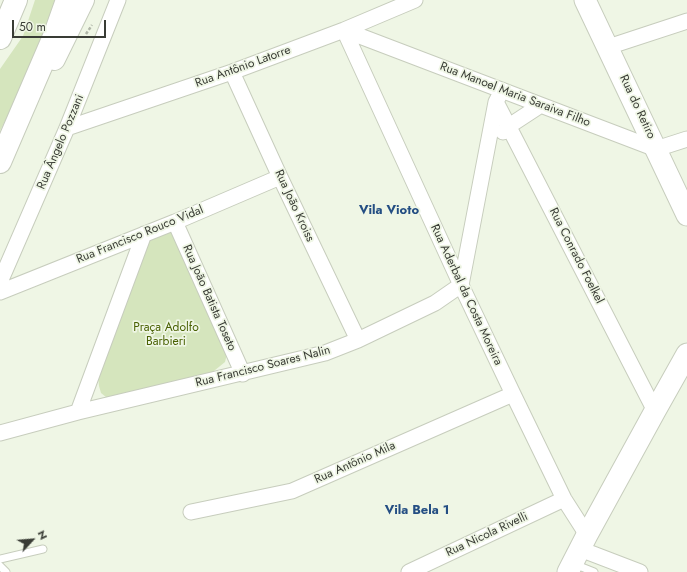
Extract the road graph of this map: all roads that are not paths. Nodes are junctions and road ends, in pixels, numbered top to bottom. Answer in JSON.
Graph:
{"nodes":[{"id":1,"x":16,"y":0,"type":"edge"},
{"id":2,"x":67,"y":0,"type":"edge"},
{"id":3,"x":83,"y":0,"type":"edge"},
{"id":4,"x":118,"y":0,"type":"edge"},
{"id":5,"x":415,"y":0,"type":"edge"},
{"id":6,"x":585,"y":0,"type":"edge"},
{"id":7,"x":687,"y":20,"type":"edge"},
{"id":8,"x":344,"y":30,"type":"junction"},
{"id":9,"x":0,"y":38,"type":"edge"},
{"id":10,"x":608,"y":47,"type":"junction"},
{"id":11,"x":232,"y":72,"type":"junction"},
{"id":12,"x":499,"y":96,"type":"junction"},
{"id":13,"x":541,"y":105,"type":"junction"},
{"id":14,"x":509,"y":126,"type":"junction"},
{"id":15,"x":68,"y":128,"type":"junction"},
{"id":16,"x":687,"y":139,"type":"edge"},
{"id":17,"x":487,"y":147,"type":"junction"},
{"id":18,"x":656,"y":149,"type":"junction"},
{"id":19,"x":0,"y":163,"type":"edge"},
{"id":20,"x":280,"y":177,"type":"junction"},
{"id":21,"x":687,"y":215,"type":"edge"},
{"id":22,"x":175,"y":222,"type":"junction"},
{"id":23,"x":144,"y":234,"type":"junction"},
{"id":24,"x":0,"y":282,"type":"edge"},
{"id":25,"x":461,"y":285,"type":"junction"},
{"id":26,"x":0,"y":292,"type":"edge"},
{"id":27,"x":358,"y":340,"type":"junction"},
{"id":28,"x":687,"y":354,"type":"edge"},
{"id":29,"x":243,"y":374,"type":"junction"},
{"id":30,"x":513,"y":394,"type":"junction"},
{"id":31,"x":655,"y":411,"type":"junction"},
{"id":32,"x":78,"y":412,"type":"junction"},
{"id":33,"x":0,"y":433,"type":"edge"},
{"id":34,"x":564,"y":499,"type":"junction"},
{"id":35,"x":190,"y":512,"type":"dead end"},
{"id":36,"x":43,"y":549,"type":"dead end"},
{"id":37,"x":577,"y":555,"type":"edge"},
{"id":38,"x":0,"y":559,"type":"edge"},
{"id":39,"x":0,"y":566,"type":"edge"},
{"id":40,"x":6,"y":572,"type":"edge"},
{"id":41,"x":409,"y":572,"type":"edge"},
{"id":42,"x":594,"y":572,"type":"edge"},
{"id":43,"x":640,"y":572,"type":"edge"}],
"edges":[{"from":1,"to":9,"type":"highway"},
{"from":2,"to":19,"type":"highway"},
{"from":3,"to":19,"type":"highway"},
{"from":4,"to":15,"type":"street","name":"Rua Ângelo Pozzani"},
{"from":5,"to":8,"type":"street","name":"Rua Antônio Latorre"},
{"from":6,"to":10,"type":"main road","name":"Rua do Retiro"},
{"from":7,"to":10,"type":"street"},
{"from":8,"to":11,"type":"street","name":"Rua Antônio Latorre"},
{"from":8,"to":12,"type":"street","name":"Rua Manoel Maria Saraiva Filho"},
{"from":8,"to":25,"type":"street","name":"Rua Aderbal da Costa Moreira"},
{"from":10,"to":18,"type":"main road","name":"Rua do Retiro"},
{"from":11,"to":15,"type":"street","name":"Rua Antônio Latorre"},
{"from":11,"to":20,"type":"street","name":"Rua João Kroiss"},
{"from":12,"to":13,"type":"street","name":"Rua Manoel Maria Saraiva Filho"},
{"from":12,"to":14,"type":"street","name":"Rua Conrado Foelkel"},
{"from":12,"to":17,"type":"street"},
{"from":13,"to":14,"type":"street"},
{"from":13,"to":18,"type":"street","name":"Rua Manoel Maria Saraiva Filho"},
{"from":14,"to":17,"type":"street"},
{"from":14,"to":31,"type":"street","name":"Rua Conrado Foelkel"},
{"from":15,"to":24,"type":"street","name":"Rua Ângelo Pozzani"},
{"from":16,"to":18,"type":"street"},
{"from":17,"to":25,"type":"street"},
{"from":18,"to":21,"type":"main road","name":"Rua do Retiro"},
{"from":20,"to":22,"type":"street","name":"Rua Francisco Rouco Vidal"},
{"from":20,"to":27,"type":"street","name":"Rua João Kroiss"},
{"from":22,"to":23,"type":"street","name":"Rua Francisco Rouco Vidal"},
{"from":22,"to":29,"type":"street","name":"Rua João Batista Toseto"},
{"from":23,"to":26,"type":"street","name":"Rua Francisco Rouco Vidal"},
{"from":23,"to":32,"type":"street"},
{"from":25,"to":27,"type":"street","name":"Rua Francisco Soares Nalin"},
{"from":25,"to":30,"type":"street","name":"Rua Aderbal da Costa Moreira"},
{"from":27,"to":29,"type":"street","name":"Rua Francisco Soares Nalin"},
{"from":28,"to":31,"type":"main road"},
{"from":29,"to":32,"type":"street","name":"Rua Francisco Soares Nalin"},
{"from":30,"to":34,"type":"street","name":"Rua Aderbal da Costa Moreira"},
{"from":30,"to":35,"type":"street","name":"Rua Antônio Mila"},
{"from":31,"to":37,"type":"main road"},
{"from":32,"to":33,"type":"street","name":"Rua Francisco Soares Nalin"},
{"from":34,"to":37,"type":"street","name":"Rua Aderbal da Costa Moreira"},
{"from":34,"to":41,"type":"street","name":"Rua Nicola Rivelli"},
{"from":36,"to":38,"type":"lane"},
{"from":37,"to":42,"type":"lane"},
{"from":37,"to":43,"type":"street"},
{"from":39,"to":40,"type":"lane"}]}
